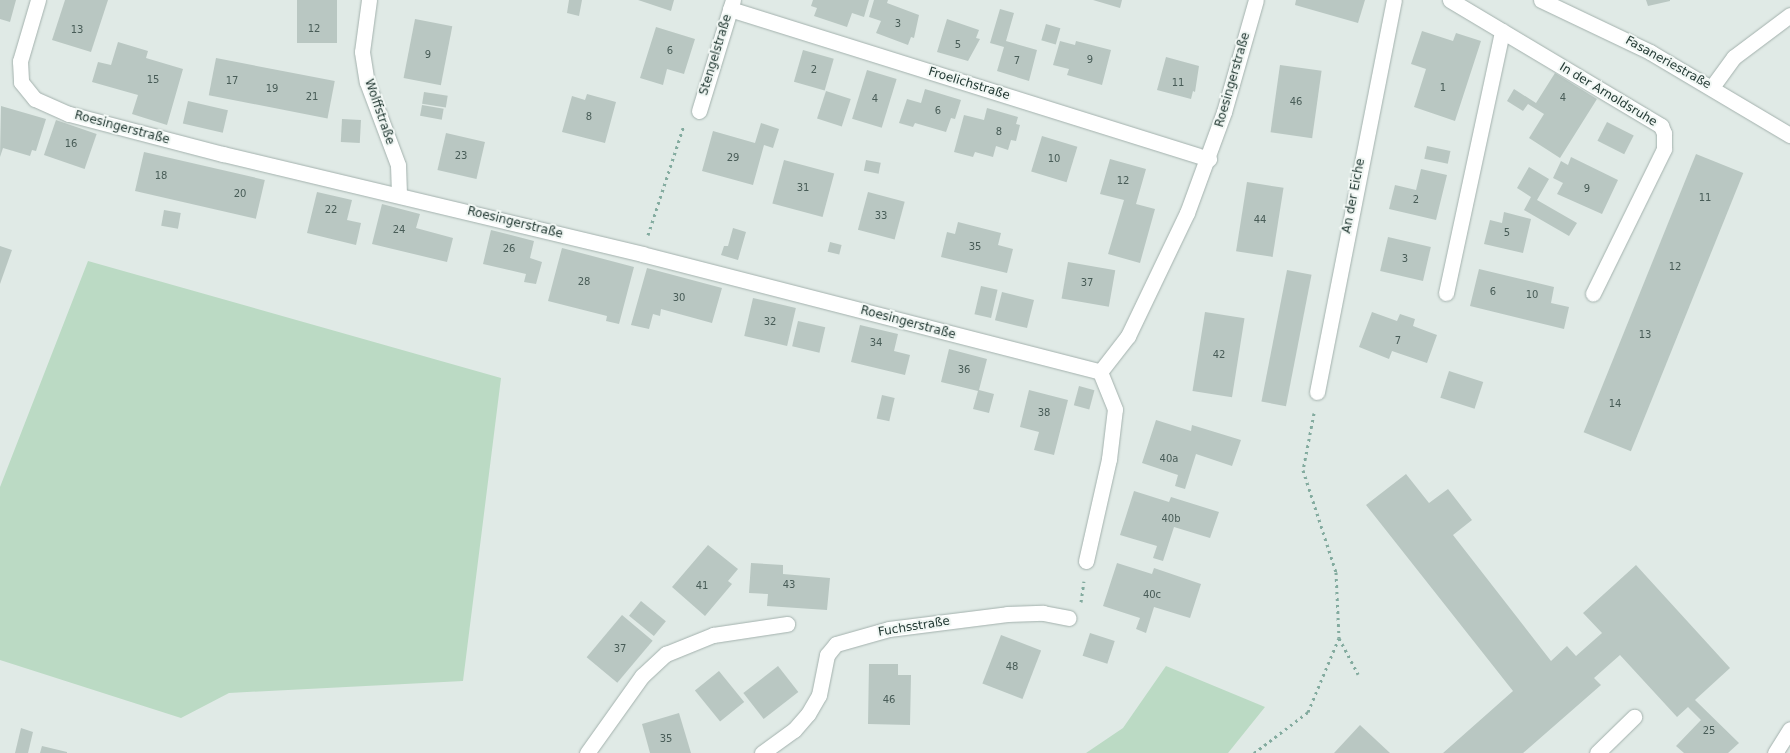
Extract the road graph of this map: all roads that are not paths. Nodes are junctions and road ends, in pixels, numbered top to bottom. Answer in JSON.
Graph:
{"nodes":[{"id":1,"x":38,"y":0,"type":"edge"},
{"id":2,"x":369,"y":0,"type":"edge"},
{"id":3,"x":1256,"y":0,"type":"edge"},
{"id":4,"x":1394,"y":0,"type":"edge"},
{"id":5,"x":1450,"y":0,"type":"edge"},
{"id":6,"x":1542,"y":0,"type":"edge"},
{"id":7,"x":732,"y":4,"type":"edge"},
{"id":8,"x":1790,"y":15,"type":"edge"},
{"id":9,"x":1502,"y":31,"type":"junction"},
{"id":10,"x":1712,"y":87,"type":"junction"},
{"id":11,"x":700,"y":111,"type":"dead end"},
{"id":12,"x":1790,"y":135,"type":"edge"},
{"id":13,"x":1209,"y":159,"type":"junction"},
{"id":14,"x":399,"y":194,"type":"junction"},
{"id":15,"x":1446,"y":293,"type":"dead end"},
{"id":16,"x":1593,"y":293,"type":"dead end"},
{"id":17,"x":1100,"y":372,"type":"junction"},
{"id":18,"x":1317,"y":392,"type":"road end"},
{"id":19,"x":1086,"y":561,"type":"road end"},
{"id":20,"x":1070,"y":618,"type":"road end"},
{"id":21,"x":787,"y":624,"type":"dead end"},
{"id":22,"x":1634,"y":717,"type":"dead end"},
{"id":23,"x":1790,"y":729,"type":"edge"},
{"id":24,"x":587,"y":753,"type":"edge"},
{"id":25,"x":762,"y":753,"type":"edge"},
{"id":26,"x":1597,"y":753,"type":"edge"},
{"id":27,"x":1775,"y":753,"type":"edge"}],
"edges":[{"from":1,"to":14,"type":"street","name":"Roesingerstraße"},
{"from":2,"to":14,"type":"street","name":"Wolffstraße"},
{"from":3,"to":13,"type":"street","name":"Roesingerstraße"},
{"from":4,"to":18,"type":"street","name":"An der Eiche"},
{"from":5,"to":9,"type":"street","name":"In der Arnoldsruhe"},
{"from":6,"to":10,"type":"street","name":"Fasaneriestraße"},
{"from":7,"to":11,"type":"street","name":"Stengelstraße"},
{"from":7,"to":13,"type":"street","name":"Froelichstraße"},
{"from":8,"to":10,"type":"street"},
{"from":9,"to":15,"type":"street"},
{"from":9,"to":16,"type":"street","name":"In der Arnoldsruhe"},
{"from":10,"to":12,"type":"street","name":"Fasaneriestraße"},
{"from":13,"to":17,"type":"street","name":"Roesingerstraße"},
{"from":14,"to":17,"type":"street","name":"Roesingerstraße"},
{"from":17,"to":19,"type":"street"},
{"from":20,"to":25,"type":"street","name":"Fuchsstraße"},
{"from":21,"to":24,"type":"street"},
{"from":22,"to":26,"type":"street"},
{"from":23,"to":27,"type":"street"}]}
